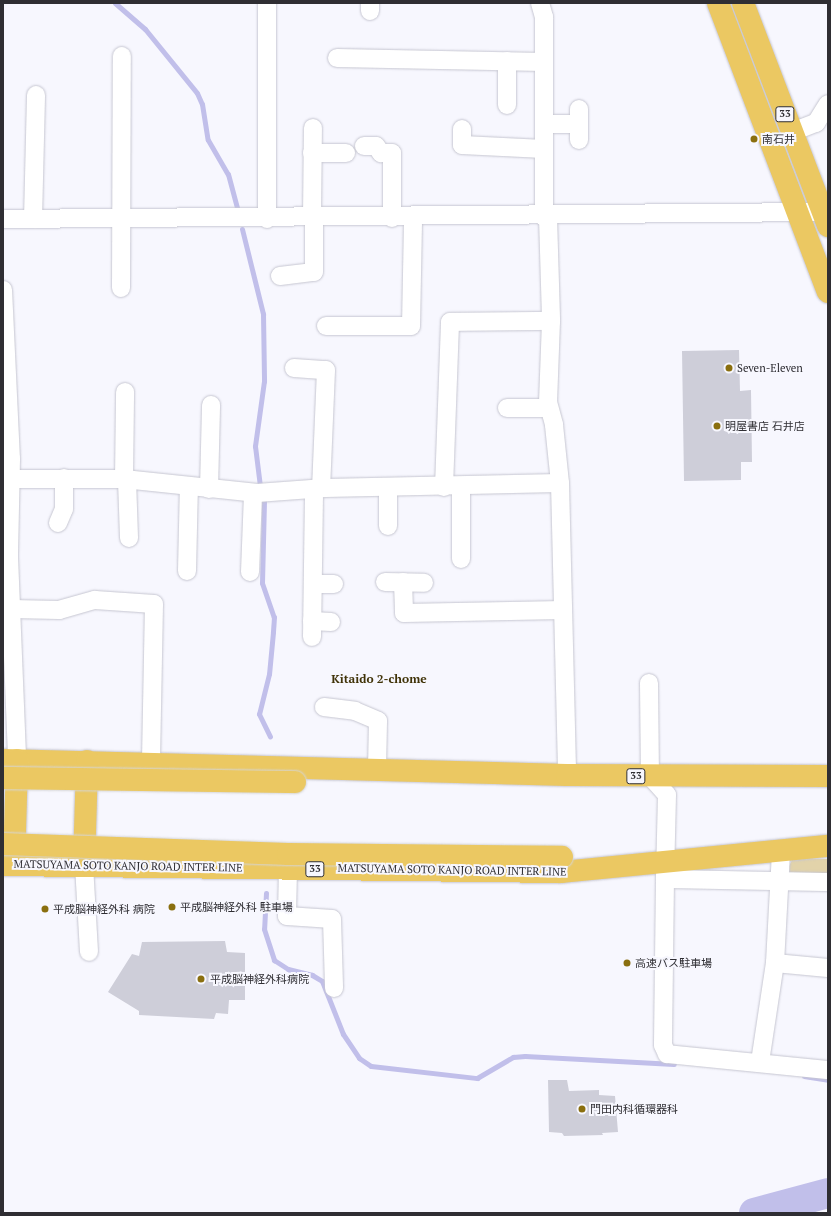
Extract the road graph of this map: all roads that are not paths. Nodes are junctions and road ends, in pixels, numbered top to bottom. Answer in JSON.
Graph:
{"nodes":[{"id":1,"x":267,"y":3,"type":"edge"},
{"id":2,"x":540,"y":3,"type":"edge"},
{"id":3,"x":718,"y":3,"type":"edge"},
{"id":4,"x":743,"y":3,"type":"edge"},
{"id":5,"x":122,"y":56,"type":"dead end"},
{"id":6,"x":337,"y":58,"type":"dead end"},
{"id":7,"x":507,"y":61,"type":"junction"},
{"id":8,"x":544,"y":62,"type":"junction"},
{"id":9,"x":36,"y":95,"type":"dead end"},
{"id":10,"x":828,"y":104,"type":"edge"},
{"id":11,"x":507,"y":106,"type":"dead end"},
{"id":12,"x":544,"y":124,"type":"junction"},
{"id":13,"x":579,"y":124,"type":"dead end"},
{"id":14,"x":313,"y":128,"type":"dead end"},
{"id":15,"x":462,"y":129,"type":"dead end"},
{"id":16,"x":792,"y":132,"type":"junction"},
{"id":17,"x":364,"y":146,"type":"dead end"},
{"id":18,"x":544,"y":149,"type":"junction"},
{"id":19,"x":312,"y":153,"type":"junction"},
{"id":20,"x":346,"y":153,"type":"dead end"},
{"id":21,"x":798,"y":213,"type":"junction"},
{"id":22,"x":546,"y":217,"type":"junction"},
{"id":23,"x":826,"y":217,"type":"edge"},
{"id":24,"x":313,"y":218,"type":"junction"},
{"id":25,"x":392,"y":218,"type":"junction"},
{"id":26,"x":413,"y":218,"type":"junction"},
{"id":27,"x":3,"y":219,"type":"edge"},
{"id":28,"x":33,"y":219,"type":"junction"},
{"id":29,"x":121,"y":219,"type":"junction"},
{"id":30,"x":267,"y":219,"type":"junction"},
{"id":31,"x":280,"y":276,"type":"dead end"},
{"id":32,"x":121,"y":288,"type":"dead end"},
{"id":33,"x":3,"y":290,"type":"edge"},
{"id":34,"x":828,"y":292,"type":"edge"},
{"id":35,"x":551,"y":321,"type":"junction"},
{"id":36,"x":326,"y":326,"type":"dead end"},
{"id":37,"x":294,"y":368,"type":"dead end"},
{"id":38,"x":125,"y":392,"type":"dead end"},
{"id":39,"x":211,"y":405,"type":"dead end"},
{"id":40,"x":507,"y":408,"type":"dead end"},
{"id":41,"x":549,"y":408,"type":"junction"},
{"id":42,"x":7,"y":459,"type":"edge"},
{"id":43,"x":64,"y":478,"type":"junction"},
{"id":44,"x":11,"y":479,"type":"junction"},
{"id":45,"x":126,"y":480,"type":"junction"},
{"id":46,"x":560,"y":484,"type":"junction"},
{"id":47,"x":188,"y":486,"type":"junction"},
{"id":48,"x":388,"y":487,"type":"junction"},
{"id":49,"x":453,"y":487,"type":"junction"},
{"id":50,"x":317,"y":488,"type":"junction"},
{"id":51,"x":209,"y":489,"type":"junction"},
{"id":52,"x":253,"y":493,"type":"junction"},
{"id":53,"x":58,"y":523,"type":"dead end"},
{"id":54,"x":388,"y":526,"type":"dead end"},
{"id":55,"x":129,"y":538,"type":"dead end"},
{"id":56,"x":6,"y":557,"type":"edge"},
{"id":57,"x":461,"y":558,"type":"dead end"},
{"id":58,"x":187,"y":571,"type":"dead end"},
{"id":59,"x":250,"y":572,"type":"dead end"},
{"id":60,"x":424,"y":583,"type":"dead end"},
{"id":61,"x":313,"y":584,"type":"junction"},
{"id":62,"x":334,"y":584,"type":"dead end"},
{"id":63,"x":563,"y":610,"type":"junction"},
{"id":64,"x":8,"y":612,"type":"edge"},
{"id":65,"x":331,"y":622,"type":"dead end"},
{"id":66,"x":649,"y":683,"type":"dead end"},
{"id":67,"x":324,"y":707,"type":"dead end"},
{"id":68,"x":10,"y":760,"type":"edge"},
{"id":69,"x":86,"y":761,"type":"junction"},
{"id":70,"x":151,"y":763,"type":"junction"},
{"id":71,"x":376,"y":769,"type":"junction"},
{"id":72,"x":444,"y":772,"type":"junction"},
{"id":73,"x":567,"y":776,"type":"junction"},
{"id":74,"x":650,"y":776,"type":"junction"},
{"id":75,"x":828,"y":776,"type":"edge"},
{"id":76,"x":3,"y":778,"type":"edge"},
{"id":77,"x":3,"y":844,"type":"edge"},
{"id":78,"x":828,"y":846,"type":"edge"},
{"id":79,"x":781,"y":851,"type":"junction"},
{"id":80,"x":8,"y":865,"type":"edge"},
{"id":81,"x":84,"y":865,"type":"junction"},
{"id":82,"x":288,"y":868,"type":"junction"},
{"id":83,"x":627,"y":868,"type":"junction"},
{"id":84,"x":666,"y":871,"type":"junction"},
{"id":85,"x":781,"y":882,"type":"junction"},
{"id":86,"x":828,"y":882,"type":"edge"},
{"id":87,"x":89,"y":952,"type":"dead end"},
{"id":88,"x":775,"y":963,"type":"junction"},
{"id":89,"x":828,"y":968,"type":"edge"},
{"id":90,"x":334,"y":988,"type":"dead end"},
{"id":91,"x":760,"y":1062,"type":"junction"},
{"id":92,"x":828,"y":1070,"type":"edge"}],
"edges":[{"from":1,"to":30,"type":"street"},
{"from":2,"to":8,"type":"street"},
{"from":3,"to":21,"type":"highway","number":"33"},
{"from":4,"to":16,"type":"highway","number":"33"},
{"from":5,"to":29,"type":"street"},
{"from":6,"to":7,"type":"street"},
{"from":7,"to":8,"type":"street"},
{"from":7,"to":11,"type":"street"},
{"from":8,"to":12,"type":"street"},
{"from":9,"to":28,"type":"street"},
{"from":10,"to":16,"type":"street"},
{"from":12,"to":13,"type":"street"},
{"from":12,"to":18,"type":"street"},
{"from":14,"to":19,"type":"street"},
{"from":15,"to":18,"type":"street"},
{"from":16,"to":23,"type":"highway","number":"33"},
{"from":17,"to":25,"type":"street"},
{"from":18,"to":22,"type":"street"},
{"from":19,"to":20,"type":"street"},
{"from":19,"to":24,"type":"street"},
{"from":21,"to":22,"type":"street"},
{"from":21,"to":23,"type":"street"},
{"from":21,"to":34,"type":"highway","number":"33"},
{"from":22,"to":26,"type":"street"},
{"from":22,"to":35,"type":"street"},
{"from":24,"to":25,"type":"street"},
{"from":24,"to":30,"type":"street"},
{"from":24,"to":31,"type":"street"},
{"from":25,"to":26,"type":"street"},
{"from":26,"to":36,"type":"street"},
{"from":27,"to":28,"type":"street"},
{"from":28,"to":29,"type":"street"},
{"from":29,"to":30,"type":"street"},
{"from":29,"to":32,"type":"street"},
{"from":33,"to":42,"type":"street"},
{"from":35,"to":41,"type":"street"},
{"from":35,"to":49,"type":"street"},
{"from":37,"to":50,"type":"street"},
{"from":38,"to":45,"type":"street"},
{"from":39,"to":51,"type":"street"},
{"from":40,"to":41,"type":"street"},
{"from":41,"to":46,"type":"street"},
{"from":42,"to":44,"type":"street"},
{"from":43,"to":44,"type":"street"},
{"from":43,"to":45,"type":"street"},
{"from":43,"to":53,"type":"street"},
{"from":44,"to":56,"type":"street"},
{"from":45,"to":47,"type":"street"},
{"from":45,"to":55,"type":"street"},
{"from":46,"to":49,"type":"street"},
{"from":46,"to":63,"type":"street"},
{"from":47,"to":51,"type":"street"},
{"from":47,"to":58,"type":"street"},
{"from":48,"to":49,"type":"street"},
{"from":48,"to":50,"type":"street"},
{"from":48,"to":54,"type":"street"},
{"from":49,"to":57,"type":"street"},
{"from":50,"to":52,"type":"street"},
{"from":50,"to":61,"type":"street"},
{"from":51,"to":52,"type":"street"},
{"from":52,"to":59,"type":"street"},
{"from":56,"to":64,"type":"street"},
{"from":60,"to":63,"type":"street"},
{"from":61,"to":62,"type":"street"},
{"from":61,"to":65,"type":"street"},
{"from":63,"to":73,"type":"street"},
{"from":64,"to":68,"type":"street"},
{"from":64,"to":70,"type":"street"},
{"from":66,"to":74,"type":"street"},
{"from":67,"to":71,"type":"street"},
{"from":68,"to":69,"type":"highway","number":"33"},
{"from":68,"to":80,"type":"highway"},
{"from":69,"to":70,"type":"highway","number":"33"},
{"from":69,"to":81,"type":"highway"},
{"from":70,"to":71,"type":"highway","number":"33"},
{"from":71,"to":72,"type":"highway","number":"33"},
{"from":72,"to":73,"type":"highway","number":"33"},
{"from":72,"to":76,"type":"highway","number":"33","bridge":true},
{"from":73,"to":74,"type":"highway","number":"33"},
{"from":74,"to":75,"type":"highway","number":"33"},
{"from":74,"to":84,"type":"street"},
{"from":77,"to":83,"type":"highway","number":"33","bridge":true},
{"from":78,"to":79,"type":"highway","name":"MATSUYAMA SOTO KANJO ROAD INTER LINE","number":"33"},
{"from":79,"to":84,"type":"highway","name":"MATSUYAMA SOTO KANJO ROAD INTER LINE","number":"33"},
{"from":79,"to":85,"type":"street"},
{"from":80,"to":81,"type":"highway","name":"MATSUYAMA SOTO KANJO ROAD INTER LINE","number":"33"},
{"from":81,"to":82,"type":"highway","name":"MATSUYAMA SOTO KANJO ROAD INTER LINE","number":"33"},
{"from":81,"to":87,"type":"street"},
{"from":82,"to":83,"type":"highway","name":"MATSUYAMA SOTO KANJO ROAD INTER LINE","number":"33"},
{"from":82,"to":90,"type":"street"},
{"from":83,"to":84,"type":"highway","name":"MATSUYAMA SOTO KANJO ROAD INTER LINE","number":"33"},
{"from":84,"to":85,"type":"street"},
{"from":84,"to":91,"type":"street"},
{"from":85,"to":86,"type":"street"},
{"from":85,"to":88,"type":"street"},
{"from":88,"to":89,"type":"street"},
{"from":88,"to":91,"type":"street"},
{"from":91,"to":92,"type":"street"}]}
